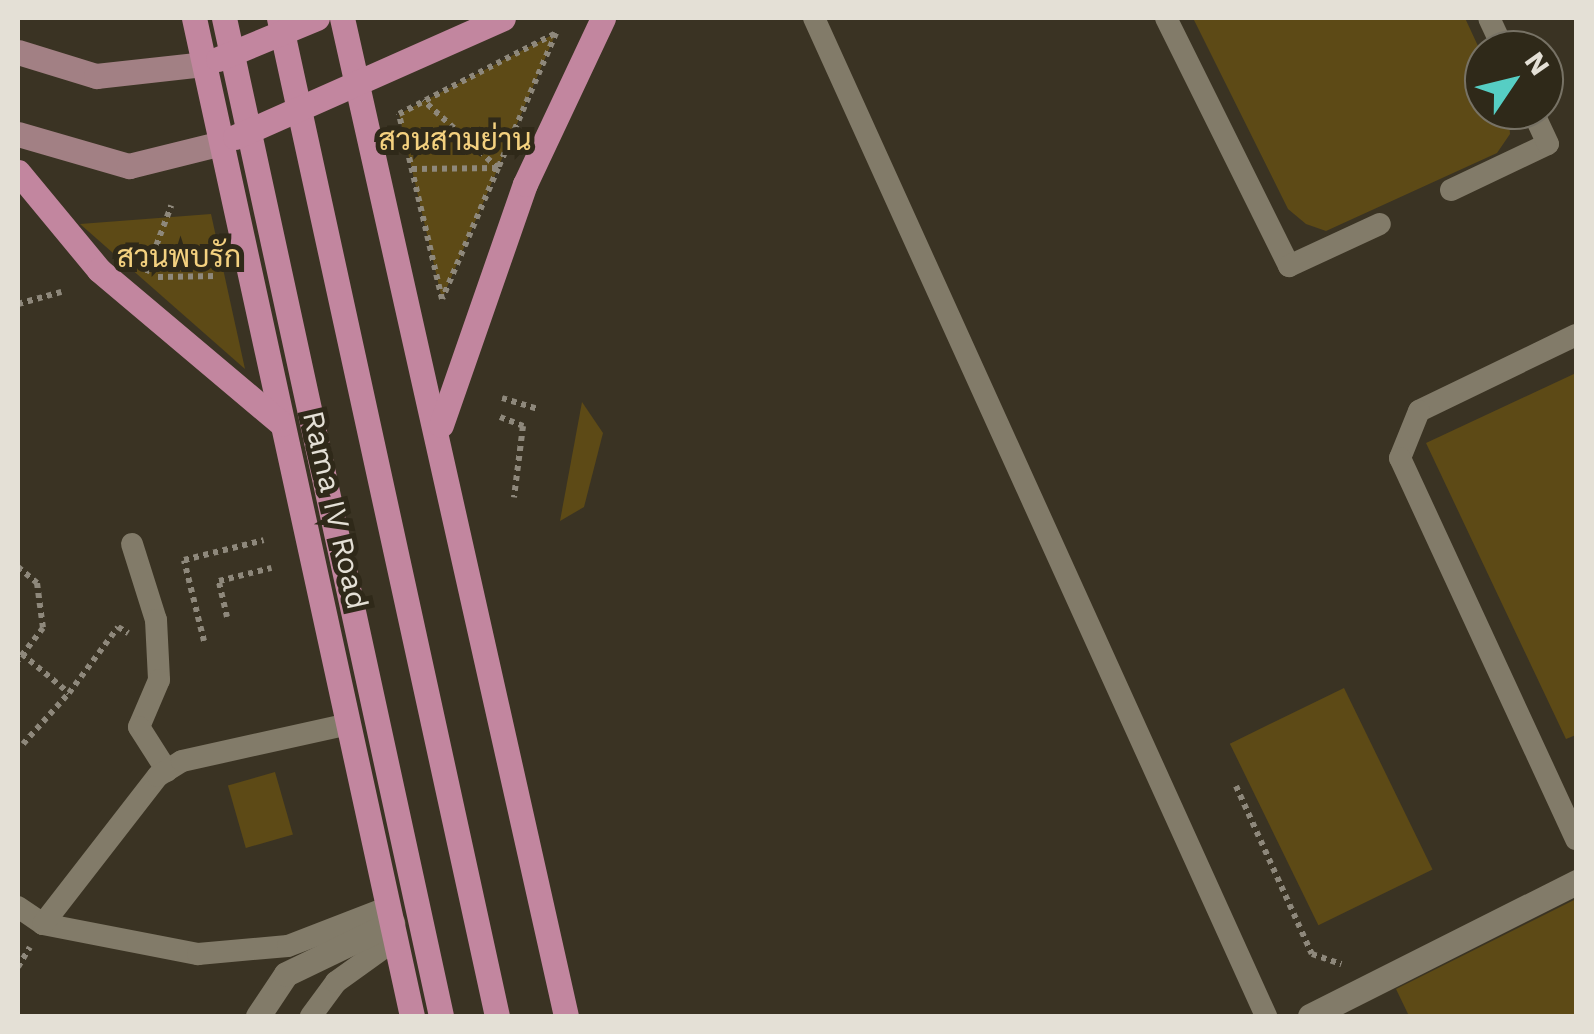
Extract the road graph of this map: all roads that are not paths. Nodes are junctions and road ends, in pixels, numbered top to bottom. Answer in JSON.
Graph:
{"nodes":[{"id":1,"x":194,"y":18,"type":"edge"},
{"id":2,"x":224,"y":18,"type":"edge"},
{"id":3,"x":279,"y":18,"type":"edge"},
{"id":4,"x":317,"y":18,"type":"edge"},
{"id":5,"x":342,"y":18,"type":"edge"},
{"id":6,"x":503,"y":18,"type":"edge"},
{"id":7,"x":604,"y":18,"type":"edge"},
{"id":8,"x":814,"y":18,"type":"edge"},
{"id":9,"x":1166,"y":18,"type":"edge"},
{"id":10,"x":18,"y":52,"type":"edge"},
{"id":11,"x":204,"y":64,"type":"junction"},
{"id":12,"x":358,"y":86,"type":"junction"},
{"id":13,"x":1541,"y":130,"type":"edge"},
{"id":14,"x":18,"y":134,"type":"edge"},
{"id":15,"x":222,"y":143,"type":"junction"},
{"id":16,"x":18,"y":172,"type":"edge"},
{"id":17,"x":1451,"y":190,"type":"dead end"},
{"id":18,"x":1380,"y":224,"type":"dead end"},
{"id":19,"x":1576,"y":335,"type":"edge"},
{"id":20,"x":282,"y":424,"type":"junction"},
{"id":21,"x":440,"y":430,"type":"junction"},
{"id":22,"x":132,"y":544,"type":"dead end"},
{"id":23,"x":349,"y":724,"type":"junction"},
{"id":24,"x":166,"y":770,"type":"junction"},
{"id":25,"x":1576,"y":839,"type":"edge"},
{"id":26,"x":1576,"y":882,"type":"edge"},
{"id":27,"x":18,"y":907,"type":"edge"},
{"id":28,"x":392,"y":923,"type":"junction"},
{"id":29,"x":43,"y":924,"type":"junction"},
{"id":30,"x":564,"y":1011,"type":"edge"},
{"id":31,"x":315,"y":1013,"type":"edge"},
{"id":32,"x":258,"y":1016,"type":"edge"},
{"id":33,"x":412,"y":1016,"type":"edge"},
{"id":34,"x":441,"y":1016,"type":"edge"},
{"id":35,"x":496,"y":1016,"type":"edge"},
{"id":36,"x":1266,"y":1016,"type":"edge"},
{"id":37,"x":1310,"y":1016,"type":"edge"}],
"edges":[{"from":1,"to":11,"type":"main road","name":"Rama IV Road"},
{"from":2,"to":34,"type":"main road","name":"Rama IV Road"},
{"from":3,"to":35,"type":"main road","name":"Rama IV Road"},
{"from":4,"to":11,"type":"main road"},
{"from":5,"to":12,"type":"main road"},
{"from":6,"to":12,"type":"main road"},
{"from":7,"to":21,"type":"main road"},
{"from":8,"to":36,"type":"lane"},
{"from":9,"to":18,"type":"lane"},
{"from":10,"to":11,"type":"main road"},
{"from":11,"to":15,"type":"main road","name":"Rama IV Road"},
{"from":12,"to":15,"type":"main road"},
{"from":12,"to":21,"type":"main road"},
{"from":13,"to":17,"type":"lane"},
{"from":14,"to":15,"type":"main road"},
{"from":15,"to":20,"type":"main road","name":"Rama IV Road"},
{"from":16,"to":20,"type":"main road"},
{"from":19,"to":25,"type":"lane"},
{"from":20,"to":23,"type":"main road","name":"Rama IV Road"},
{"from":21,"to":30,"type":"main road"},
{"from":22,"to":24,"type":"lane"},
{"from":23,"to":24,"type":"lane"},
{"from":23,"to":28,"type":"main road","name":"Rama IV Road"},
{"from":24,"to":29,"type":"lane"},
{"from":26,"to":37,"type":"street"},
{"from":27,"to":29,"type":"lane"},
{"from":28,"to":29,"type":"lane"},
{"from":28,"to":31,"type":"lane"},
{"from":28,"to":32,"type":"street"},
{"from":28,"to":33,"type":"main road","name":"Rama IV Road"}]}
